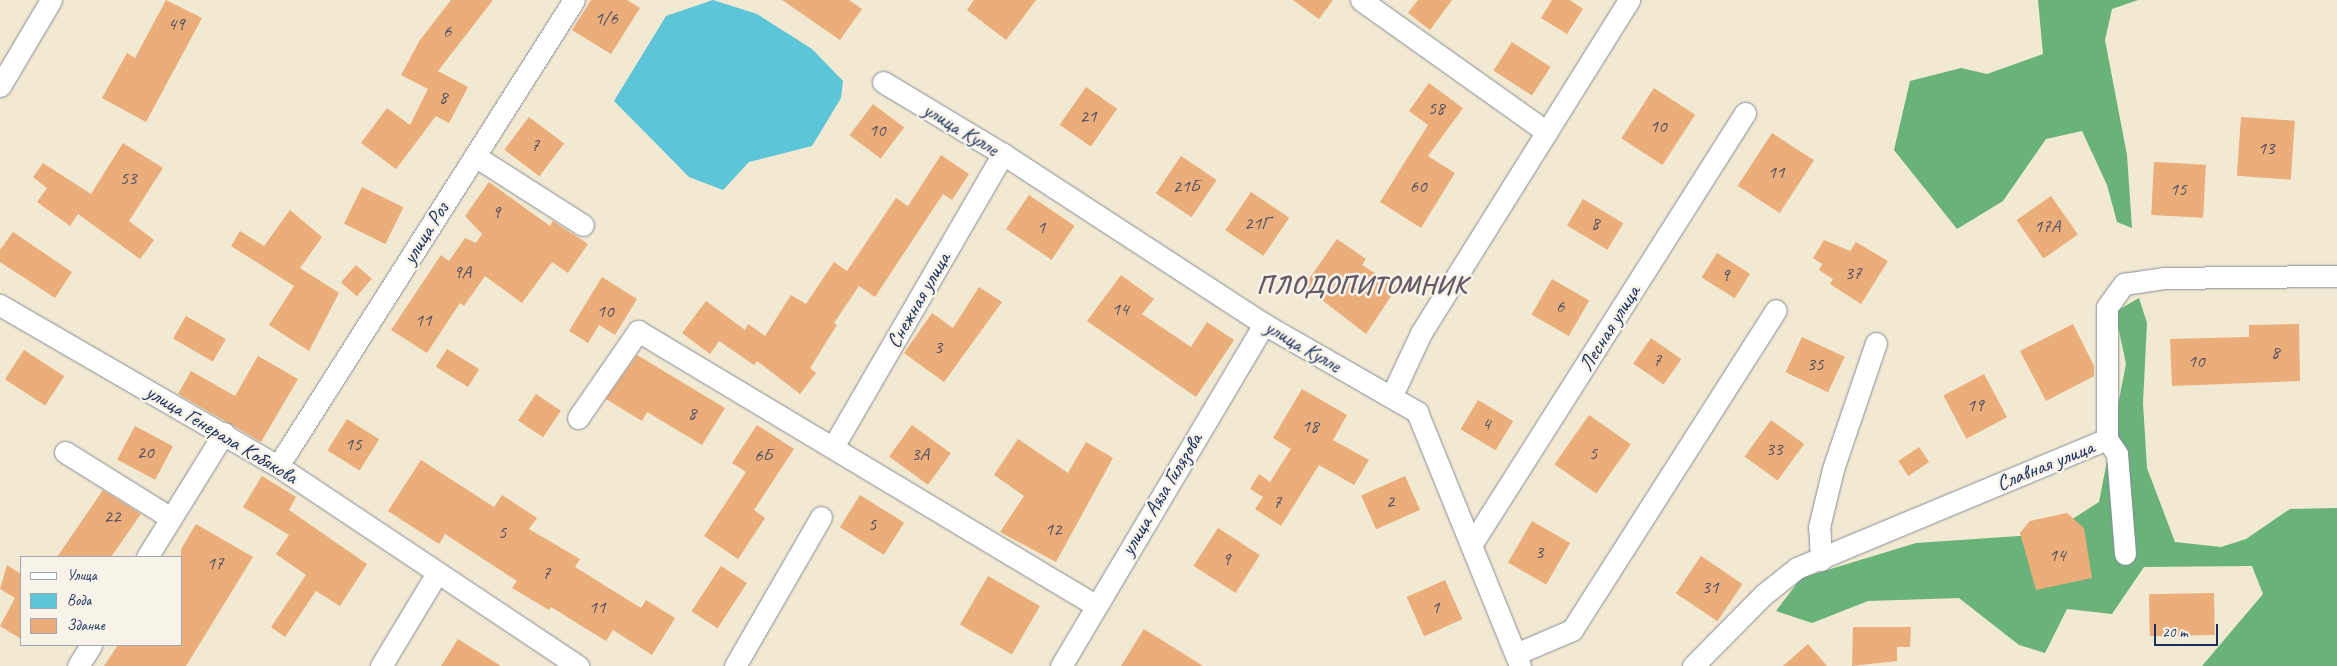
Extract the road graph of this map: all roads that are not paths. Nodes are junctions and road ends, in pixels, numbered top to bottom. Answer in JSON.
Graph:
{"nodes":[{"id":1,"x":51,"y":0,"type":"edge"},
{"id":2,"x":574,"y":0,"type":"edge"},
{"id":3,"x":1361,"y":0,"type":"edge"},
{"id":4,"x":1629,"y":0,"type":"edge"},
{"id":5,"x":883,"y":82,"type":"dead end"},
{"id":6,"x":0,"y":86,"type":"edge"},
{"id":7,"x":1745,"y":114,"type":"dead end"},
{"id":8,"x":1547,"y":132,"type":"junction"},
{"id":9,"x":1003,"y":154,"type":"junction"},
{"id":10,"x":474,"y":156,"type":"junction"},
{"id":11,"x":583,"y":225,"type":"dead end"},
{"id":12,"x":2337,"y":276,"type":"edge"},
{"id":13,"x":0,"y":305,"type":"edge"},
{"id":14,"x":1776,"y":310,"type":"dead end"},
{"id":15,"x":1264,"y":324,"type":"junction"},
{"id":16,"x":1876,"y":343,"type":"dead end"},
{"id":17,"x":1392,"y":395,"type":"junction"},
{"id":18,"x":578,"y":418,"type":"dead end"},
{"id":19,"x":224,"y":433,"type":"junction"},
{"id":20,"x":2107,"y":439,"type":"junction"},
{"id":21,"x":832,"y":447,"type":"junction"},
{"id":22,"x":65,"y":452,"type":"dead end"},
{"id":23,"x":278,"y":466,"type":"junction"},
{"id":24,"x":821,"y":517,"type":"dead end"},
{"id":25,"x":171,"y":518,"type":"junction"},
{"id":26,"x":1474,"y":542,"type":"junction"},
{"id":27,"x":2125,"y":554,"type":"dead end"},
{"id":28,"x":147,"y":556,"type":"edge"},
{"id":29,"x":1821,"y":560,"type":"junction"},
{"id":30,"x":438,"y":573,"type":"junction"},
{"id":31,"x":1094,"y":605,"type":"junction"},
{"id":32,"x":91,"y":646,"type":"edge"},
{"id":33,"x":1520,"y":660,"type":"edge"},
{"id":34,"x":78,"y":666,"type":"edge"},
{"id":35,"x":381,"y":666,"type":"edge"},
{"id":36,"x":578,"y":666,"type":"edge"},
{"id":37,"x":735,"y":666,"type":"edge"},
{"id":38,"x":1061,"y":666,"type":"edge"},
{"id":39,"x":1693,"y":666,"type":"edge"}],
"edges":[{"from":1,"to":6,"type":"street"},
{"from":2,"to":10,"type":"street","name":"улица Роз"},
{"from":3,"to":8,"type":"street"},
{"from":4,"to":8,"type":"street"},
{"from":5,"to":9,"type":"street","name":"улица Кулле"},
{"from":7,"to":26,"type":"street","name":"Лесная улица"},
{"from":8,"to":17,"type":"street"},
{"from":9,"to":15,"type":"street","name":"улица Кулле"},
{"from":9,"to":21,"type":"street","name":"Снежная улица"},
{"from":10,"to":11,"type":"street"},
{"from":10,"to":23,"type":"street","name":"улица Роз"},
{"from":12,"to":20,"type":"street","name":"Славная улица"},
{"from":13,"to":19,"type":"street","name":"улица Генерала Кобякова"},
{"from":14,"to":33,"type":"street"},
{"from":15,"to":17,"type":"street","name":"улица Кулле"},
{"from":15,"to":31,"type":"street","name":"улица Аяза Гилязова"},
{"from":16,"to":29,"type":"street"},
{"from":17,"to":26,"type":"street","name":"улица Кулле"},
{"from":18,"to":21,"type":"street"},
{"from":19,"to":23,"type":"street","name":"улица Генерала Кобякова"},
{"from":19,"to":25,"type":"street"},
{"from":20,"to":27,"type":"street"},
{"from":20,"to":29,"type":"street","name":"Славная улица"},
{"from":21,"to":31,"type":"street"},
{"from":22,"to":25,"type":"street"},
{"from":23,"to":30,"type":"street","name":"улица Генерала Кобякова"},
{"from":24,"to":37,"type":"street"},
{"from":25,"to":28,"type":"street"},
{"from":26,"to":33,"type":"street","name":"улица Кулле"},
{"from":29,"to":39,"type":"street","name":"Славная улица"},
{"from":30,"to":35,"type":"street"},
{"from":30,"to":36,"type":"street","name":"улица Генерала Кобякова"},
{"from":31,"to":38,"type":"street","name":"улица Аяза Гилязова"},
{"from":32,"to":34,"type":"street"}]}
